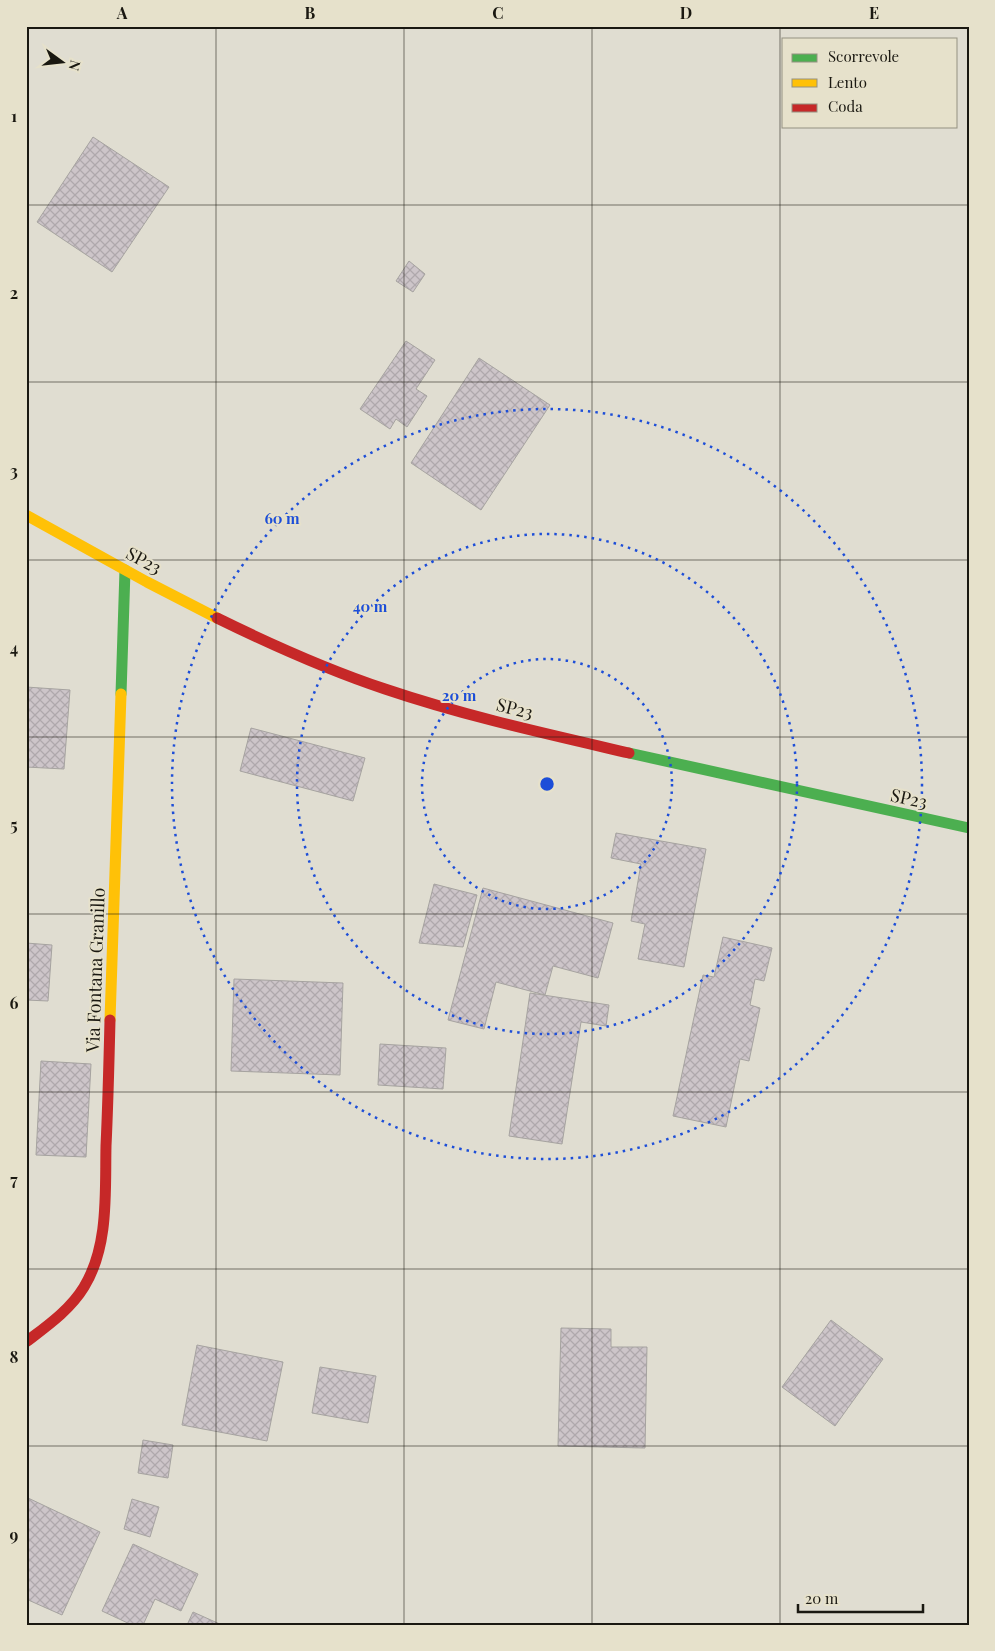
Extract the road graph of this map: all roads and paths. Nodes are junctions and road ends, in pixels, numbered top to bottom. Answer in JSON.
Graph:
{"nodes":[{"id":1,"x":26,"y":515,"type":"edge"},
{"id":2,"x":125,"y":570,"type":"junction"},
{"id":3,"x":969,"y":828,"type":"edge"},
{"id":4,"x":26,"y":1342,"type":"edge"}],
"edges":[{"from":1,"to":2,"type":"street","name":"SP23","number":"SP23"},
{"from":2,"to":3,"type":"street","name":"SP23","number":"SP23"},
{"from":2,"to":4,"type":"street","name":"Via Fontana Granillo"}]}
